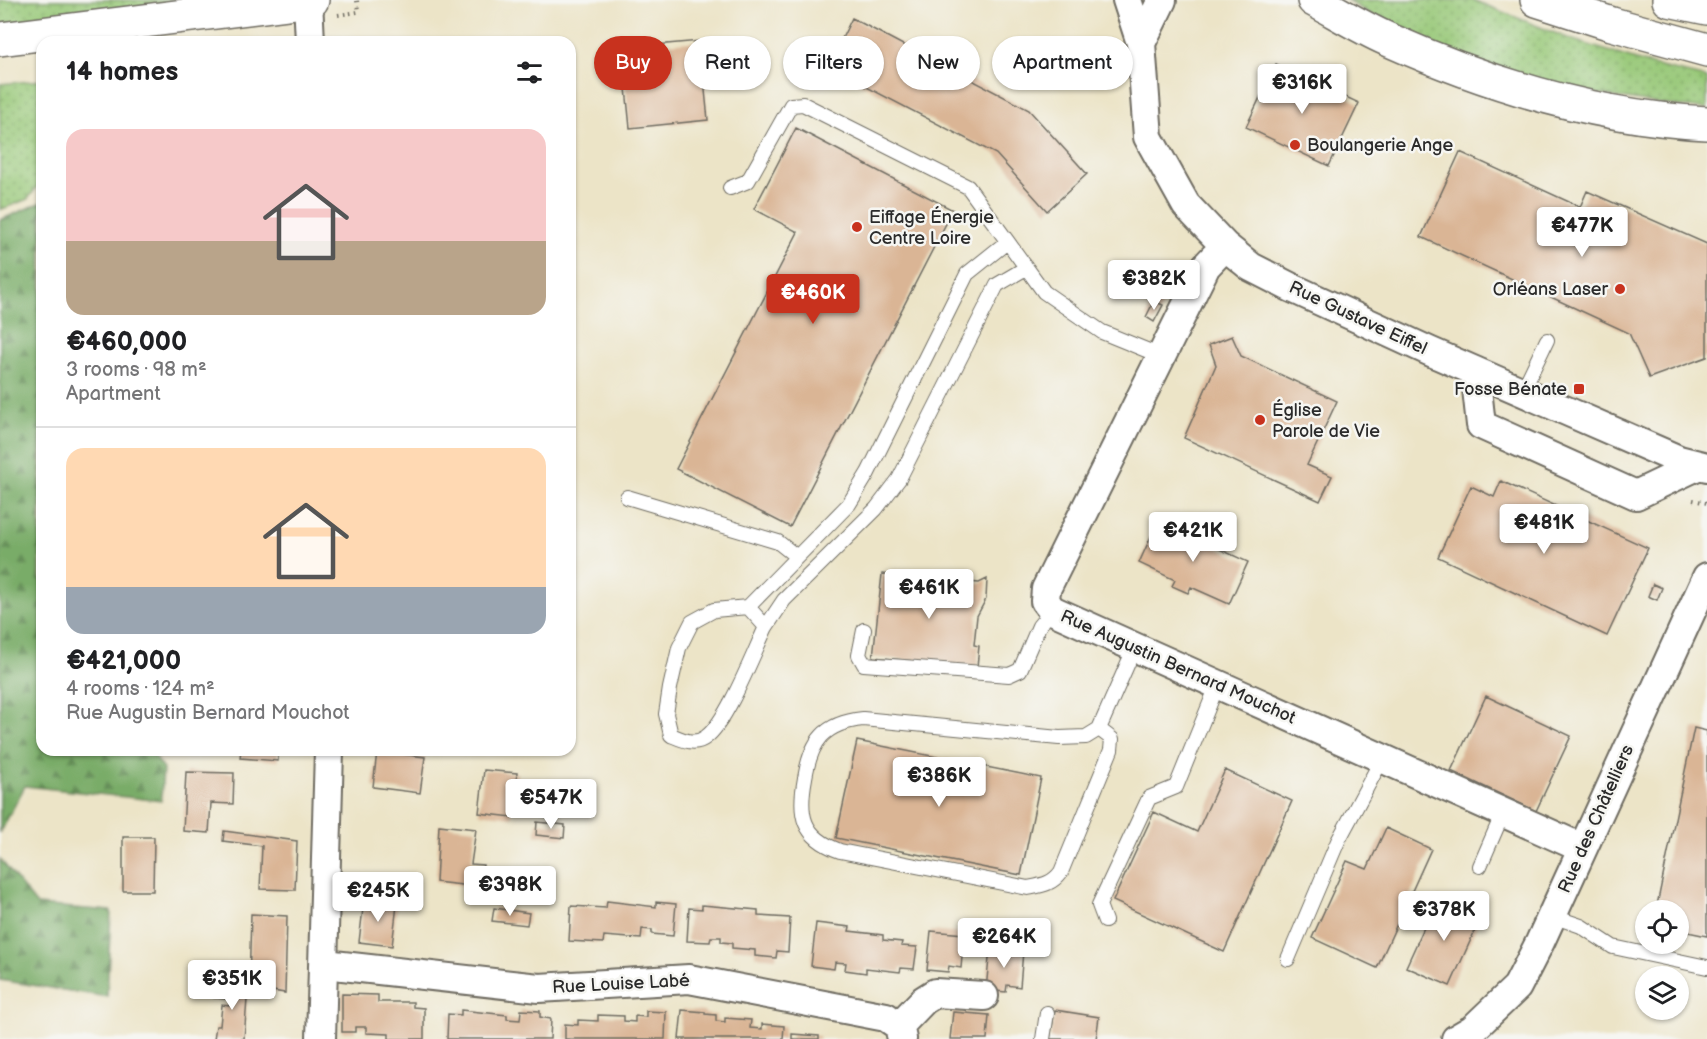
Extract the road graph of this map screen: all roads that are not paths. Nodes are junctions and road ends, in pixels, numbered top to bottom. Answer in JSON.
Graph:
{"nodes":[{"id":1,"x":308,"y":0,"type":"edge"},
{"id":2,"x":312,"y":0,"type":"edge"},
{"id":3,"x":1127,"y":0,"type":"edge"},
{"id":4,"x":1162,"y":0,"type":"edge"},
{"id":5,"x":1314,"y":0,"type":"edge"},
{"id":6,"x":1537,"y":0,"type":"edge"},
{"id":7,"x":1669,"y":0,"type":"edge"},
{"id":8,"x":1707,"y":8,"type":"edge"},
{"id":9,"x":310,"y":36,"type":"edge"},
{"id":10,"x":0,"y":39,"type":"edge"},
{"id":11,"x":1141,"y":43,"type":"junction"},
{"id":12,"x":1707,"y":50,"type":"edge"},
{"id":13,"x":1707,"y":123,"type":"edge"},
{"id":14,"x":730,"y":188,"type":"dead end"},
{"id":15,"x":1007,"y":242,"type":"junction"},
{"id":16,"x":1224,"y":246,"type":"junction"},
{"id":17,"x":1026,"y":268,"type":"junction"},
{"id":18,"x":1547,"y":340,"type":"dead end"},
{"id":19,"x":1161,"y":357,"type":"junction"},
{"id":20,"x":1475,"y":371,"type":"junction"},
{"id":21,"x":1522,"y":392,"type":"junction"},
{"id":22,"x":1703,"y":466,"type":"edge"},
{"id":23,"x":627,"y":497,"type":"dead end"},
{"id":24,"x":796,"y":557,"type":"junction"},
{"id":25,"x":1707,"y":577,"type":"edge"},
{"id":26,"x":748,"y":607,"type":"junction"},
{"id":27,"x":1052,"y":610,"type":"junction"},
{"id":28,"x":766,"y":627,"type":"junction"},
{"id":29,"x":864,"y":630,"type":"dead end"},
{"id":30,"x":1135,"y":647,"type":"junction"},
{"id":31,"x":1217,"y":686,"type":"junction"},
{"id":32,"x":1098,"y":729,"type":"junction"},
{"id":33,"x":329,"y":756,"type":"edge"},
{"id":34,"x":1382,"y":759,"type":"junction"},
{"id":35,"x":1503,"y":813,"type":"junction"},
{"id":36,"x":1582,"y":848,"type":"junction"},
{"id":37,"x":1480,"y":866,"type":"dead end"},
{"id":38,"x":1552,"y":916,"type":"junction"},
{"id":39,"x":1105,"y":921,"type":"dead end"},
{"id":40,"x":1287,"y":959,"type":"dead end"},
{"id":41,"x":325,"y":964,"type":"junction"},
{"id":42,"x":1707,"y":968,"type":"edge"},
{"id":43,"x":984,"y":996,"type":"dead end"},
{"id":44,"x":1047,"y":1013,"type":"dead end"},
{"id":45,"x":901,"y":1033,"type":"edge"},
{"id":46,"x":321,"y":1039,"type":"edge"},
{"id":47,"x":1043,"y":1039,"type":"edge"},
{"id":48,"x":1456,"y":1039,"type":"edge"}],
"edges":[{"from":1,"to":2,"type":"main road"},
{"from":1,"to":9,"type":"street"},
{"from":1,"to":10,"type":"main road"},
{"from":3,"to":11,"type":"street","name":"Rue Gustave Eiffel"},
{"from":4,"to":11,"type":"street"},
{"from":5,"to":13,"type":"main road"},
{"from":6,"to":12,"type":"main road"},
{"from":7,"to":8,"type":"main road"},
{"from":11,"to":16,"type":"street","name":"Rue Gustave Eiffel"},
{"from":14,"to":15,"type":"lane"},
{"from":15,"to":17,"type":"lane"},
{"from":15,"to":24,"type":"lane"},
{"from":16,"to":19,"type":"street","name":"Rue Augustin Bernard Mouchot"},
{"from":16,"to":20,"type":"street","name":"Rue Gustave Eiffel"},
{"from":17,"to":19,"type":"lane"},
{"from":17,"to":28,"type":"lane"},
{"from":18,"to":21,"type":"lane"},
{"from":19,"to":27,"type":"street","name":"Rue Augustin Bernard Mouchot"},
{"from":20,"to":21,"type":"street","name":"Rue Gustave Eiffel"},
{"from":20,"to":22,"type":"street"},
{"from":21,"to":22,"type":"street","name":"Rue Gustave Eiffel"},
{"from":23,"to":24,"type":"lane"},
{"from":24,"to":26,"type":"lane"},
{"from":25,"to":36,"type":"street","name":"Rue des Châtelliers"},
{"from":26,"to":28,"type":"lane"},
{"from":26,"to":28,"type":"lane"},
{"from":27,"to":29,"type":"lane"},
{"from":27,"to":30,"type":"street","name":"Rue Augustin Bernard Mouchot"},
{"from":30,"to":31,"type":"street","name":"Rue Augustin Bernard Mouchot"},
{"from":30,"to":32,"type":"lane"},
{"from":31,"to":34,"type":"street","name":"Rue Augustin Bernard Mouchot"},
{"from":31,"to":39,"type":"lane"},
{"from":32,"to":32,"type":"lane"},
{"from":33,"to":41,"type":"street"},
{"from":34,"to":35,"type":"street","name":"Rue Augustin Bernard Mouchot"},
{"from":34,"to":40,"type":"lane"},
{"from":35,"to":36,"type":"street","name":"Rue Augustin Bernard Mouchot"},
{"from":35,"to":37,"type":"lane"},
{"from":36,"to":38,"type":"street","name":"Rue des Châtelliers"},
{"from":38,"to":42,"type":"lane"},
{"from":38,"to":48,"type":"street","name":"Rue des Châtelliers"},
{"from":41,"to":45,"type":"street","name":"Rue Louise Labé"},
{"from":41,"to":46,"type":"street"},
{"from":43,"to":45,"type":"street"},
{"from":44,"to":47,"type":"lane"}]}
